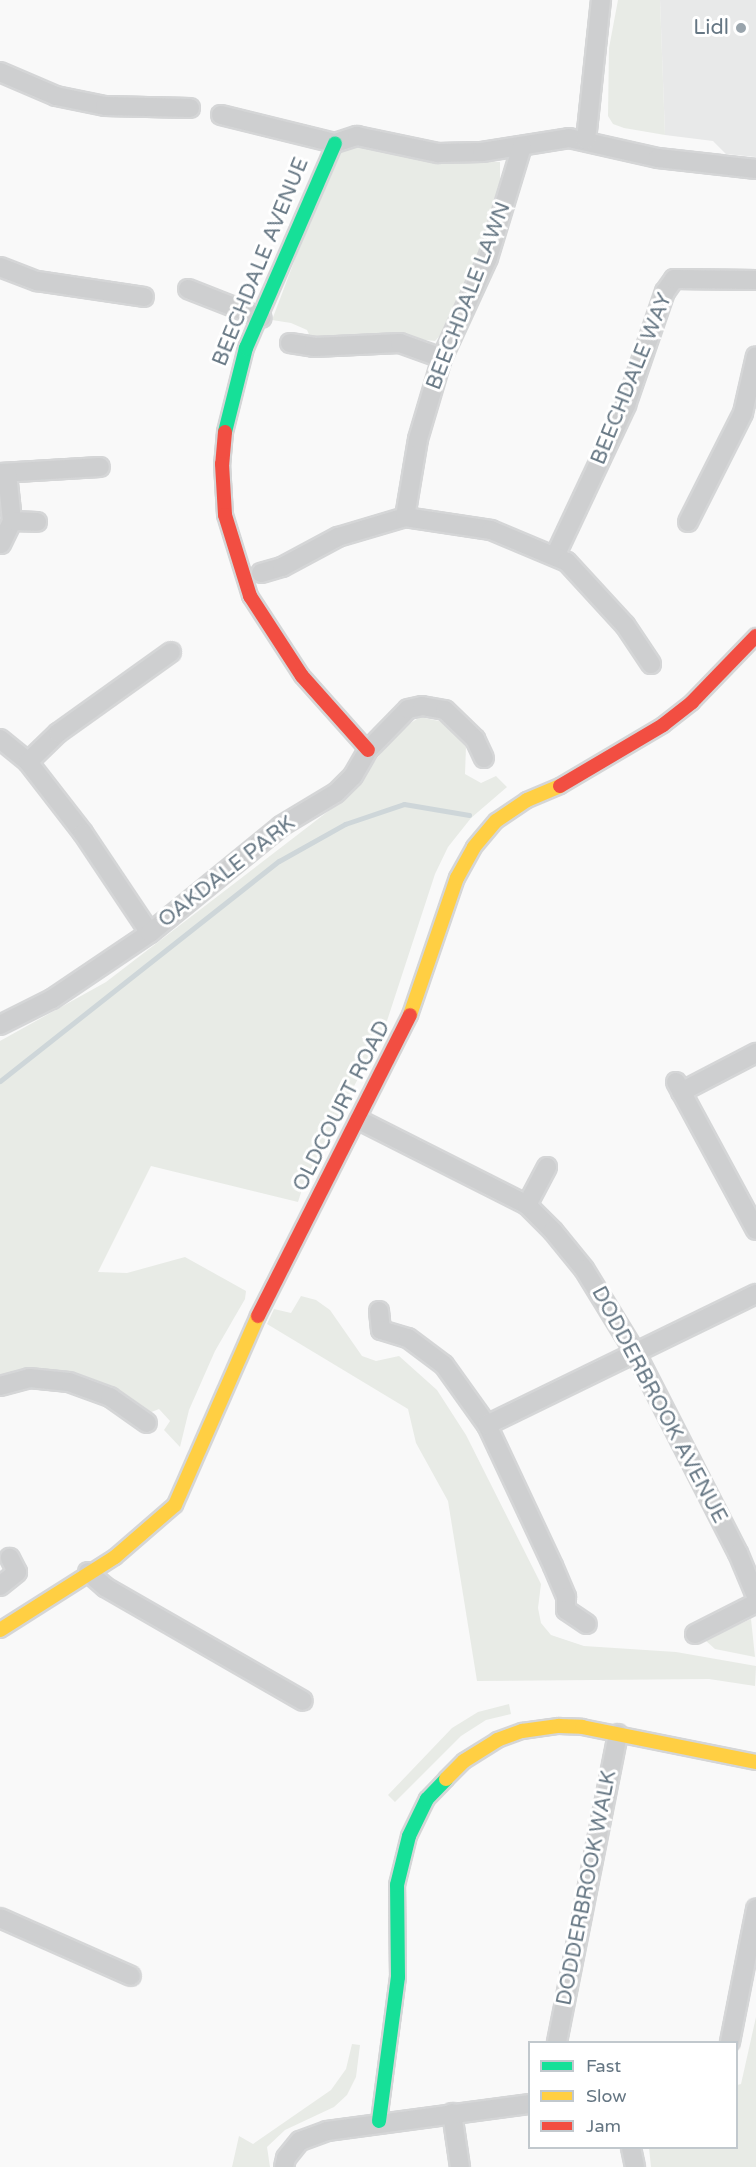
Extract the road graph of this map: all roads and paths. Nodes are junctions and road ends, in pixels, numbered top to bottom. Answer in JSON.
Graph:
{"nodes":[{"id":1,"x":601,"y":0,"type":"edge"},
{"id":2,"x":0,"y":72,"type":"edge"},
{"id":3,"x":190,"y":108,"type":"dead end"},
{"id":4,"x":221,"y":115,"type":"dead end"},
{"id":5,"x":586,"y":140,"type":"junction"},
{"id":6,"x":335,"y":142,"type":"junction"},
{"id":7,"x":522,"y":146,"type":"junction"},
{"id":8,"x":756,"y":169,"type":"edge"},
{"id":9,"x":0,"y":267,"type":"edge"},
{"id":10,"x":756,"y":280,"type":"edge"},
{"id":11,"x":188,"y":289,"type":"dead end"},
{"id":12,"x":144,"y":297,"type":"dead end"},
{"id":13,"x":262,"y":318,"type":"junction"},
{"id":14,"x":290,"y":343,"type":"dead end"},
{"id":15,"x":756,"y":356,"type":"edge"},
{"id":16,"x":442,"y":358,"type":"junction"},
{"id":17,"x":100,"y":467,"type":"dead end"},
{"id":18,"x":4,"y":473,"type":"edge"},
{"id":19,"x":405,"y":517,"type":"junction"},
{"id":20,"x":12,"y":521,"type":"junction"},
{"id":21,"x":37,"y":522,"type":"dead end"},
{"id":22,"x":688,"y":522,"type":"dead end"},
{"id":23,"x":1,"y":544,"type":"edge"},
{"id":24,"x":556,"y":554,"type":"junction"},
{"id":25,"x":261,"y":573,"type":"dead end"},
{"id":26,"x":756,"y":636,"type":"edge"},
{"id":27,"x":171,"y":652,"type":"dead end"},
{"id":28,"x":651,"y":664,"type":"dead end"},
{"id":29,"x":0,"y":739,"type":"edge"},
{"id":30,"x":368,"y":750,"type":"junction"},
{"id":31,"x":484,"y":758,"type":"dead end"},
{"id":32,"x":28,"y":762,"type":"junction"},
{"id":33,"x":150,"y":933,"type":"junction"},
{"id":34,"x":0,"y":1025,"type":"edge"},
{"id":35,"x":756,"y":1053,"type":"edge"},
{"id":36,"x":359,"y":1120,"type":"junction"},
{"id":37,"x":547,"y":1167,"type":"dead end"},
{"id":38,"x":527,"y":1205,"type":"junction"},
{"id":39,"x":756,"y":1230,"type":"edge"},
{"id":40,"x":756,"y":1294,"type":"edge"},
{"id":41,"x":379,"y":1311,"type":"dead end"},
{"id":42,"x":636,"y":1354,"type":"junction"},
{"id":43,"x":0,"y":1386,"type":"edge"},
{"id":44,"x":147,"y":1423,"type":"dead end"},
{"id":45,"x":487,"y":1425,"type":"junction"},
{"id":46,"x":10,"y":1558,"type":"dead end"},
{"id":47,"x":88,"y":1572,"type":"junction"},
{"id":48,"x":0,"y":1586,"type":"edge"},
{"id":49,"x":756,"y":1596,"type":"edge"},
{"id":50,"x":756,"y":1603,"type":"edge"},
{"id":51,"x":587,"y":1624,"type":"dead end"},
{"id":52,"x":0,"y":1630,"type":"edge"},
{"id":53,"x":696,"y":1634,"type":"dead end"},
{"id":54,"x":303,"y":1701,"type":"dead end"},
{"id":55,"x":618,"y":1734,"type":"junction"},
{"id":56,"x":756,"y":1762,"type":"edge"},
{"id":57,"x":756,"y":1909,"type":"edge"},
{"id":58,"x":0,"y":1918,"type":"edge"},
{"id":59,"x":131,"y":1976,"type":"dead end"},
{"id":60,"x":557,"y":2041,"type":"edge"},
{"id":61,"x":730,"y":2041,"type":"edge"},
{"id":62,"x":528,"y":2104,"type":"edge"},
{"id":63,"x":452,"y":2113,"type":"junction"},
{"id":64,"x":379,"y":2121,"type":"junction"},
{"id":65,"x":631,"y":2149,"type":"edge"},
{"id":66,"x":284,"y":2167,"type":"edge"},
{"id":67,"x":460,"y":2167,"type":"edge"},
{"id":68,"x":634,"y":2167,"type":"edge"}],
"edges":[{"from":1,"to":5,"type":"street"},
{"from":2,"to":3,"type":"street"},
{"from":4,"to":6,"type":"street"},
{"from":5,"to":7,"type":"street"},
{"from":5,"to":8,"type":"street"},
{"from":6,"to":7,"type":"street"},
{"from":6,"to":13,"type":"street","name":"BEECHDALE AVENUE"},
{"from":7,"to":16,"type":"street","name":"BEECHDALE LAWN"},
{"from":9,"to":12,"type":"street"},
{"from":10,"to":24,"type":"street","name":"BEECHDALE WAY"},
{"from":11,"to":13,"type":"street"},
{"from":13,"to":30,"type":"street","name":"BEECHDALE AVENUE"},
{"from":14,"to":16,"type":"street"},
{"from":15,"to":22,"type":"street"},
{"from":16,"to":19,"type":"street","name":"BEECHDALE LAWN"},
{"from":17,"to":18,"type":"street"},
{"from":18,"to":20,"type":"street"},
{"from":19,"to":24,"type":"street"},
{"from":19,"to":25,"type":"street"},
{"from":20,"to":21,"type":"street"},
{"from":20,"to":23,"type":"street"},
{"from":24,"to":28,"type":"street"},
{"from":26,"to":36,"type":"street","name":"OLDCOURT ROAD"},
{"from":27,"to":32,"type":"street"},
{"from":29,"to":32,"type":"street"},
{"from":30,"to":31,"type":"street","name":"OAKDALE PARK"},
{"from":30,"to":33,"type":"street","name":"OAKDALE PARK"},
{"from":32,"to":33,"type":"street"},
{"from":33,"to":34,"type":"street","name":"OAKDALE PARK"},
{"from":35,"to":39,"type":"street"},
{"from":36,"to":38,"type":"street","name":"DODDERBROOK AVENUE"},
{"from":36,"to":47,"type":"street","name":"OLDCOURT ROAD"},
{"from":37,"to":38,"type":"street"},
{"from":38,"to":42,"type":"street","name":"DODDERBROOK AVENUE"},
{"from":40,"to":42,"type":"street"},
{"from":41,"to":45,"type":"street"},
{"from":42,"to":45,"type":"street"},
{"from":42,"to":49,"type":"street","name":"DODDERBROOK AVENUE"},
{"from":43,"to":44,"type":"street"},
{"from":45,"to":51,"type":"street"},
{"from":46,"to":48,"type":"street"},
{"from":47,"to":52,"type":"street","name":"OLDCOURT ROAD"},
{"from":47,"to":54,"type":"street"},
{"from":50,"to":53,"type":"street"},
{"from":55,"to":56,"type":"street"},
{"from":55,"to":60,"type":"street","name":"DODDERBROOK WALK"},
{"from":55,"to":64,"type":"street"},
{"from":57,"to":61,"type":"street"},
{"from":58,"to":59,"type":"street"},
{"from":62,"to":63,"type":"street"},
{"from":63,"to":64,"type":"street"},
{"from":63,"to":67,"type":"street"},
{"from":64,"to":66,"type":"street"},
{"from":65,"to":68,"type":"street"}]}
